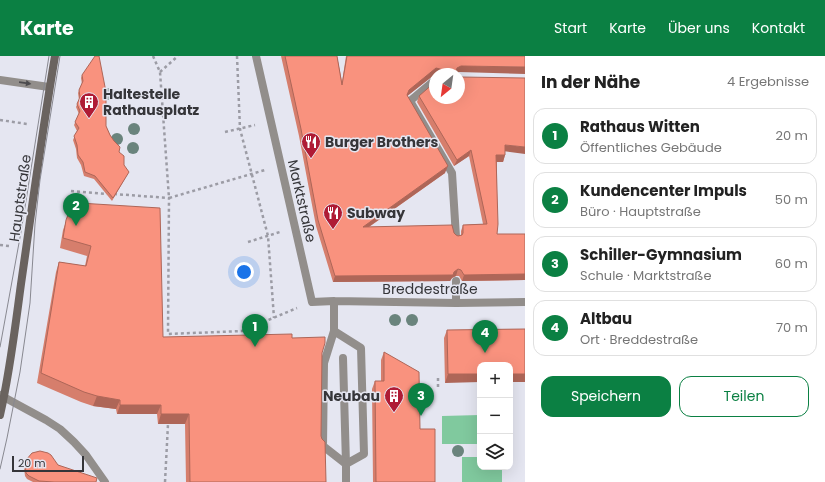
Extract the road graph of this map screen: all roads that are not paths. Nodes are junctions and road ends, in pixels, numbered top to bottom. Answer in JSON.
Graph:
{"nodes":[{"id":1,"x":55,"y":56,"type":"edge"},
{"id":2,"x":256,"y":56,"type":"edge"},
{"id":3,"x":0,"y":80,"type":"edge"},
{"id":4,"x":429,"y":85,"type":"edge"},
{"id":5,"x":49,"y":87,"type":"junction"},
{"id":6,"x":456,"y":237,"type":"edge"},
{"id":7,"x":456,"y":281,"type":"edge"},
{"id":8,"x":334,"y":301,"type":"junction"},
{"id":9,"x":525,"y":302,"type":"edge"},
{"id":10,"x":456,"y":303,"type":"junction"},
{"id":11,"x":334,"y":331,"type":"junction"},
{"id":12,"x":344,"y":358,"type":"dead end"},
{"id":13,"x":2,"y":396,"type":"edge"},
{"id":14,"x":0,"y":415,"type":"edge"},
{"id":15,"x":346,"y":464,"type":"junction"},
{"id":16,"x":105,"y":482,"type":"edge"},
{"id":17,"x":346,"y":482,"type":"edge"}],
"edges":[{"from":1,"to":5,"type":"main road","name":"Hauptstraße"},
{"from":2,"to":8,"type":"street","name":"Marktstraße"},
{"from":3,"to":5,"type":"street","one_way":true},
{"from":4,"to":6,"type":"street"},
{"from":5,"to":13,"type":"main road","name":"Hauptstraße"},
{"from":7,"to":10,"type":"street"},
{"from":8,"to":10,"type":"street","name":"Breddestraße"},
{"from":8,"to":11,"type":"street"},
{"from":9,"to":10,"type":"street","name":"Breddestraße"},
{"from":11,"to":15,"type":"street"},
{"from":11,"to":15,"type":"street"},
{"from":12,"to":15,"type":"street"},
{"from":13,"to":14,"type":"main road","name":"Hauptstraße"},
{"from":13,"to":16,"type":"street"},
{"from":15,"to":17,"type":"street"}]}
